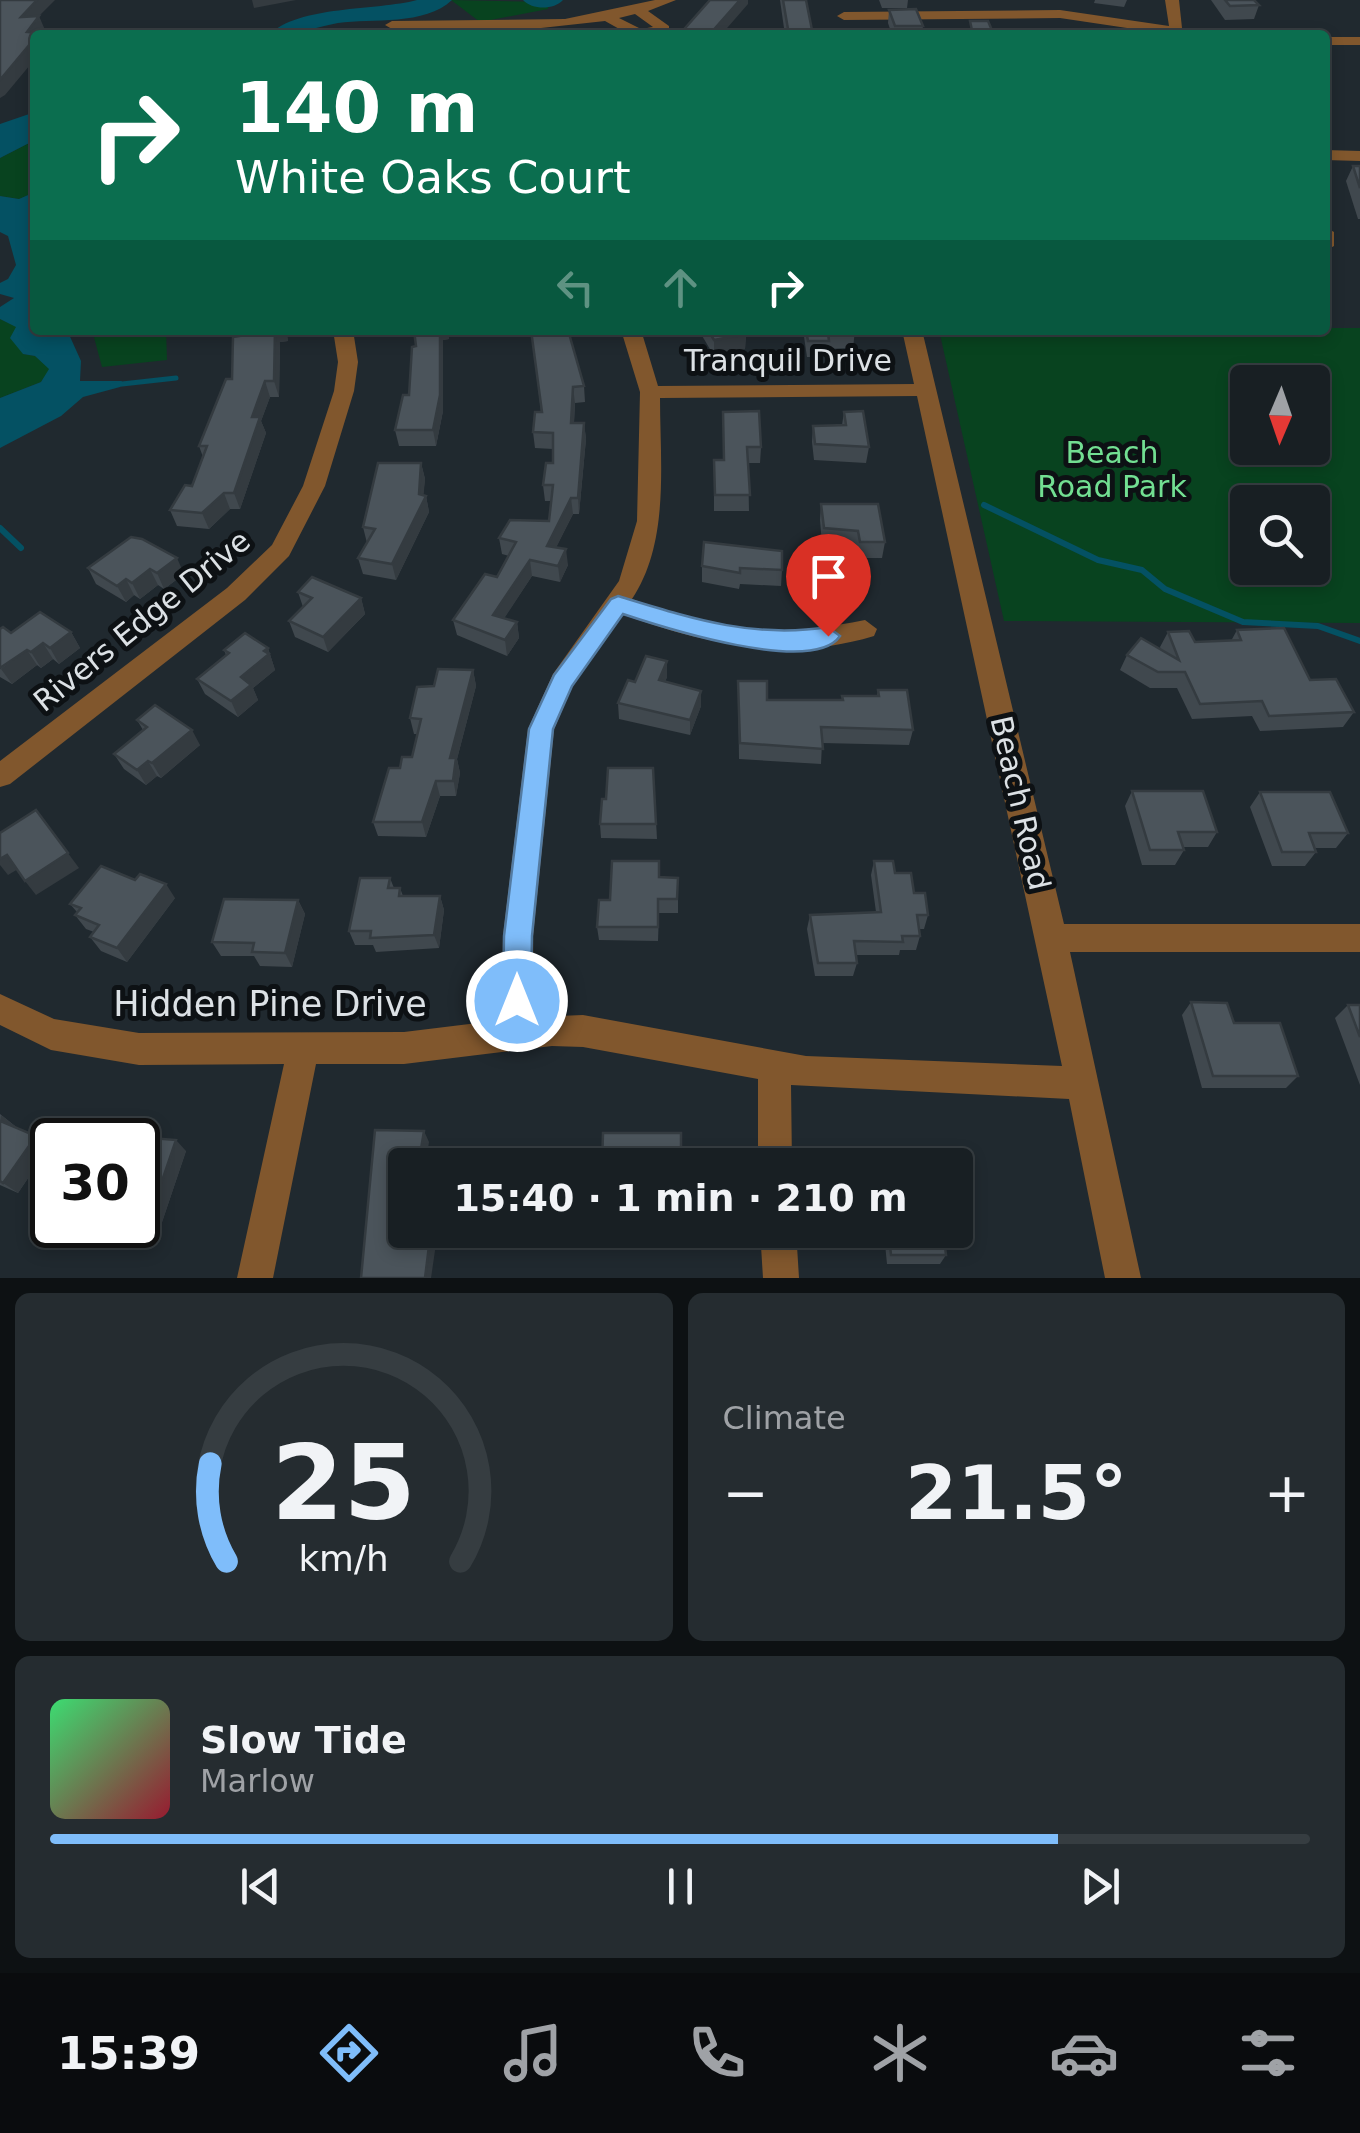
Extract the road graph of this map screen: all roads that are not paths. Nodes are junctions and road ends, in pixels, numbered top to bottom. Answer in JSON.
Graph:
{"nodes":[{"id":1,"x":668,"y":0,"type":"edge"},
{"id":2,"x":841,"y":0,"type":"edge"},
{"id":3,"x":1172,"y":0,"type":"edge"},
{"id":4,"x":638,"y":10,"type":"junction"},
{"id":5,"x":844,"y":16,"type":"junction"},
{"id":6,"x":610,"y":20,"type":"junction"},
{"id":7,"x":392,"y":25,"type":"dead end"},
{"id":8,"x":631,"y":30,"type":"edge"},
{"id":9,"x":659,"y":30,"type":"edge"},
{"id":10,"x":847,"y":30,"type":"edge"},
{"id":11,"x":1174,"y":30,"type":"joint"},
{"id":12,"x":1330,"y":41,"type":"edge"},
{"id":13,"x":1360,"y":41,"type":"edge"},
{"id":14,"x":1330,"y":154,"type":"edge"},
{"id":15,"x":1360,"y":156,"type":"edge"},
{"id":16,"x":344,"y":335,"type":"edge"},
{"id":17,"x":633,"y":335,"type":"edge"},
{"id":18,"x":913,"y":335,"type":"edge"},
{"id":19,"x":926,"y":390,"type":"junction"},
{"id":20,"x":650,"y":392,"type":"junction"},
{"id":21,"x":618,"y":604,"type":"junction"},
{"id":22,"x":864,"y":629,"type":"dead end"},
{"id":23,"x":0,"y":776,"type":"edge"},
{"id":24,"x":1052,"y":938,"type":"junction"},
{"id":25,"x":1360,"y":938,"type":"edge"},
{"id":26,"x":0,"y":1009,"type":"edge"},
{"id":27,"x":518,"y":1034,"type":"junction"},
{"id":28,"x":303,"y":1050,"type":"junction"},
{"id":29,"x":774,"y":1069,"type":"junction"},
{"id":30,"x":1083,"y":1083,"type":"junction"},
{"id":31,"x":775,"y":1148,"type":"edge"},
{"id":32,"x":779,"y":1248,"type":"edge"},
{"id":33,"x":255,"y":1278,"type":"edge"},
{"id":34,"x":781,"y":1278,"type":"edge"},
{"id":35,"x":1123,"y":1278,"type":"edge"}],
"edges":[{"from":1,"to":4,"type":"street"},
{"from":2,"to":5,"type":"street"},
{"from":3,"to":11,"type":"street"},
{"from":4,"to":6,"type":"street"},
{"from":4,"to":9,"type":"street"},
{"from":5,"to":10,"type":"street"},
{"from":5,"to":11,"type":"street"},
{"from":6,"to":7,"type":"street"},
{"from":6,"to":8,"type":"street"},
{"from":12,"to":13,"type":"street"},
{"from":14,"to":15,"type":"street"},
{"from":16,"to":23,"type":"street","name":"Rivers Edge Drive"},
{"from":17,"to":20,"type":"street"},
{"from":18,"to":19,"type":"street","name":"Beach Road"},
{"from":19,"to":20,"type":"street","name":"Tranquil Drive"},
{"from":19,"to":24,"type":"street","name":"Beach Road"},
{"from":20,"to":21,"type":"street"},
{"from":21,"to":22,"type":"street"},
{"from":21,"to":27,"type":"street"},
{"from":24,"to":25,"type":"street"},
{"from":24,"to":30,"type":"street","name":"Beach Road"},
{"from":26,"to":28,"type":"street","name":"Hidden Pine Drive"},
{"from":27,"to":28,"type":"street","name":"Hidden Pine Drive"},
{"from":27,"to":29,"type":"street","name":"Hidden Pine Drive"},
{"from":28,"to":33,"type":"street"},
{"from":29,"to":30,"type":"street","name":"Hidden Pine Drive"},
{"from":29,"to":31,"type":"street"},
{"from":30,"to":35,"type":"street","name":"Beach Road"},
{"from":32,"to":34,"type":"street"}]}
